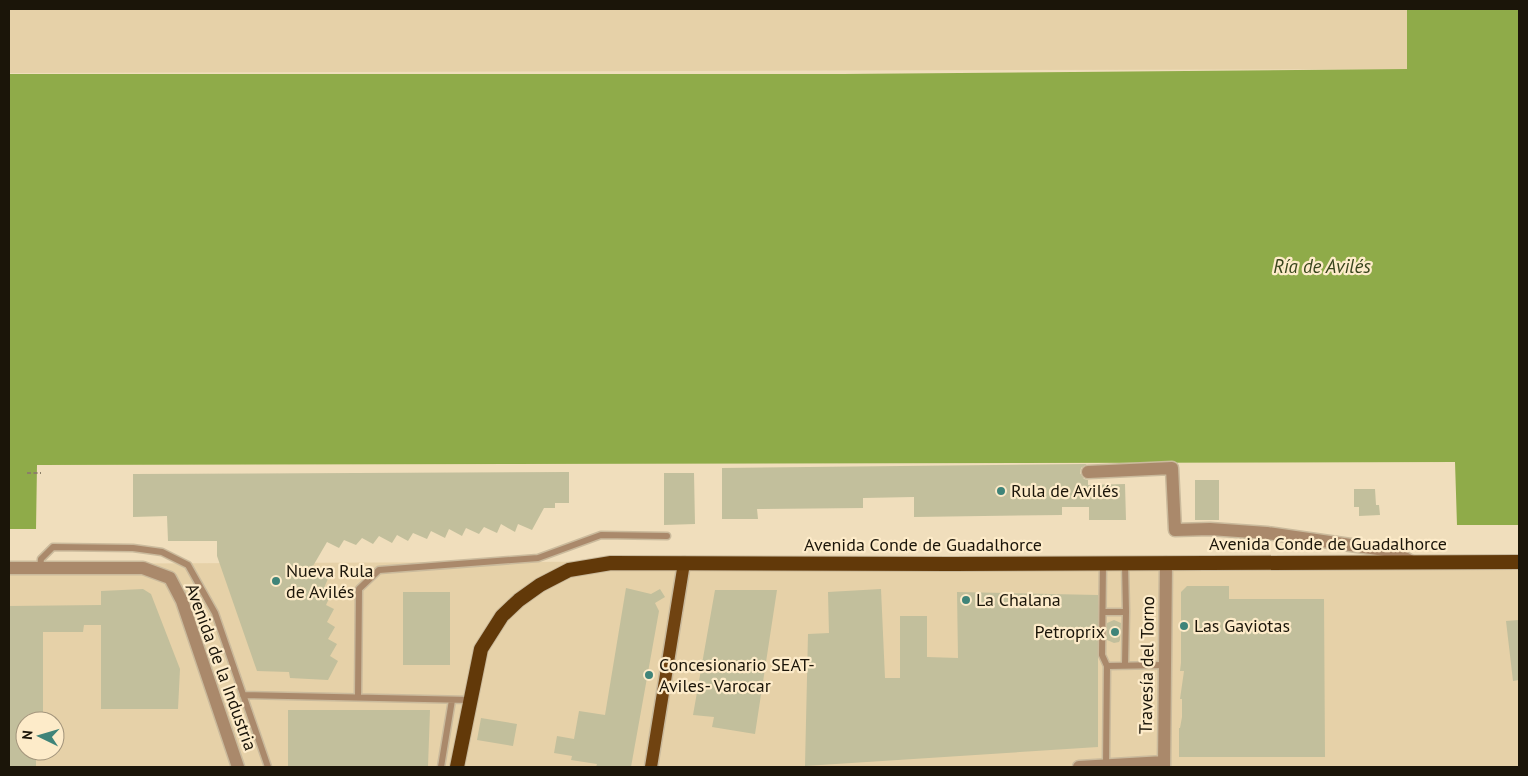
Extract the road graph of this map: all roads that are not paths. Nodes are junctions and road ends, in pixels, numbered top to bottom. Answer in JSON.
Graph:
{"nodes":[{"id":1,"x":1088,"y":472,"type":"dead end"},
{"id":2,"x":666,"y":536,"type":"dead end"},
{"id":3,"x":1412,"y":562,"type":"junction"},
{"id":4,"x":1519,"y":562,"type":"edge"},
{"id":5,"x":684,"y":563,"type":"junction"},
{"id":6,"x":1125,"y":563,"type":"junction"},
{"id":7,"x":1166,"y":563,"type":"junction"},
{"id":8,"x":1103,"y":564,"type":"junction"},
{"id":9,"x":9,"y":568,"type":"edge"},
{"id":10,"x":40,"y":568,"type":"junction"},
{"id":11,"x":1103,"y":612,"type":"junction"},
{"id":12,"x":1126,"y":612,"type":"junction"},
{"id":13,"x":1165,"y":665,"type":"junction"},
{"id":14,"x":1108,"y":666,"type":"junction"},
{"id":15,"x":1125,"y":666,"type":"junction"},
{"id":16,"x":243,"y":695,"type":"junction"},
{"id":17,"x":358,"y":697,"type":"junction"},
{"id":18,"x":452,"y":700,"type":"junction"},
{"id":19,"x":470,"y":700,"type":"junction"},
{"id":20,"x":1164,"y":765,"type":"edge"},
{"id":21,"x":1106,"y":766,"type":"junction"},
{"id":22,"x":238,"y":767,"type":"edge"},
{"id":23,"x":268,"y":767,"type":"edge"},
{"id":24,"x":441,"y":767,"type":"edge"},
{"id":25,"x":457,"y":767,"type":"edge"},
{"id":26,"x":651,"y":767,"type":"edge"},
{"id":27,"x":1079,"y":767,"type":"edge"}],
"edges":[{"from":1,"to":3,"type":"street"},
{"from":2,"to":17,"type":"lane"},
{"from":3,"to":4,"type":"highway","name":"Avenida Conde de Guadalhorce"},
{"from":3,"to":7,"type":"highway","name":"Avenida Conde de Guadalhorce"},
{"from":5,"to":8,"type":"highway","name":"Avenida Conde de Guadalhorce"},
{"from":5,"to":19,"type":"highway","name":"Avenida Conde de Guadalhorce"},
{"from":5,"to":26,"type":"main road"},
{"from":6,"to":7,"type":"highway","name":"Avenida Conde de Guadalhorce"},
{"from":6,"to":8,"type":"highway","name":"Avenida Conde de Guadalhorce"},
{"from":6,"to":12,"type":"lane"},
{"from":7,"to":13,"type":"street","name":"Travesía del Torno"},
{"from":8,"to":11,"type":"lane"},
{"from":9,"to":10,"type":"street"},
{"from":10,"to":16,"type":"lane"},
{"from":10,"to":22,"type":"street","name":"Avenida de la Industria"},
{"from":11,"to":12,"type":"lane"},
{"from":11,"to":14,"type":"lane"},
{"from":12,"to":15,"type":"lane"},
{"from":13,"to":15,"type":"lane"},
{"from":13,"to":20,"type":"street","name":"Travesía del Torno"},
{"from":14,"to":15,"type":"lane"},
{"from":14,"to":21,"type":"lane"},
{"from":16,"to":17,"type":"lane"},
{"from":16,"to":23,"type":"lane"},
{"from":17,"to":18,"type":"lane"},
{"from":18,"to":19,"type":"lane"},
{"from":18,"to":24,"type":"lane"},
{"from":19,"to":25,"type":"highway","name":"Avenida Conde de Guadalhorce"},
{"from":20,"to":21,"type":"street"},
{"from":21,"to":27,"type":"street"}]}
